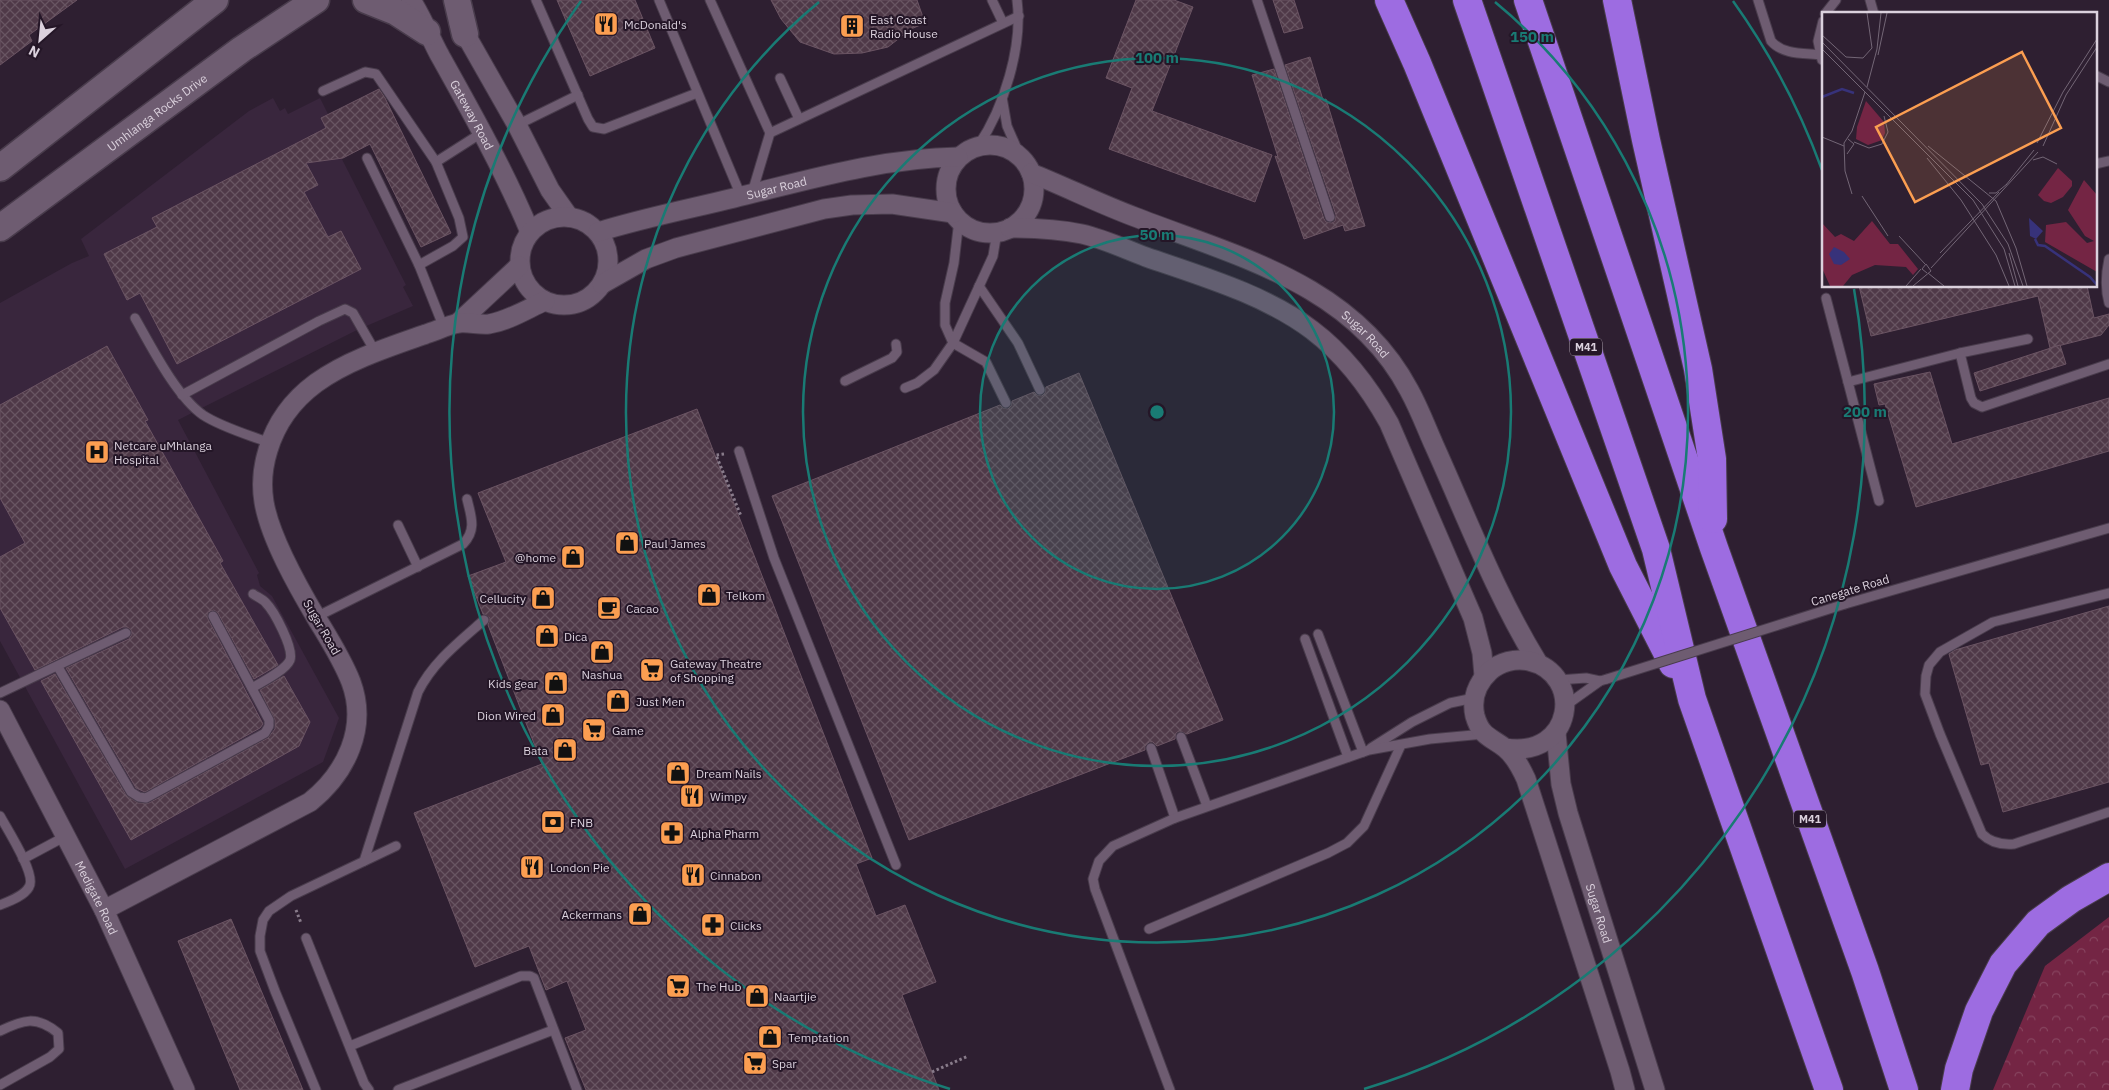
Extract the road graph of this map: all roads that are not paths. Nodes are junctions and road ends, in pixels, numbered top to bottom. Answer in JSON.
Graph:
{"nodes":[{"id":1,"x":215,"y":0,"type":"edge"},
{"id":2,"x":366,"y":0,"type":"edge"},
{"id":3,"x":411,"y":0,"type":"edge"},
{"id":4,"x":447,"y":0,"type":"edge"},
{"id":5,"x":457,"y":0,"type":"edge"},
{"id":6,"x":536,"y":0,"type":"edge"},
{"id":7,"x":659,"y":0,"type":"edge"},
{"id":8,"x":710,"y":0,"type":"edge"},
{"id":9,"x":992,"y":0,"type":"edge"},
{"id":10,"x":1017,"y":0,"type":"edge"},
{"id":11,"x":1257,"y":0,"type":"edge"},
{"id":12,"x":1388,"y":0,"type":"edge"},
{"id":13,"x":1467,"y":0,"type":"edge"},
{"id":14,"x":1528,"y":0,"type":"edge"},
{"id":15,"x":1617,"y":0,"type":"edge"},
{"id":16,"x":1758,"y":0,"type":"edge"},
{"id":17,"x":1836,"y":0,"type":"edge"},
{"id":18,"x":317,"y":1,"type":"edge"},
{"id":19,"x":1827,"y":12,"type":"edge"},
{"id":20,"x":1019,"y":16,"type":"junction"},
{"id":21,"x":1003,"y":23,"type":"junction"},
{"id":22,"x":1822,"y":25,"type":"edge"},
{"id":23,"x":427,"y":32,"type":"junction"},
{"id":24,"x":465,"y":34,"type":"junction"},
{"id":25,"x":1822,"y":58,"type":"edge"},
{"id":26,"x":2096,"y":76,"type":"edge"},
{"id":27,"x":780,"y":78,"type":"dead end"},
{"id":28,"x":2109,"y":82,"type":"edge"},
{"id":29,"x":323,"y":91,"type":"dead end"},
{"id":30,"x":697,"y":93,"type":"junction"},
{"id":31,"x":578,"y":95,"type":"junction"},
{"id":32,"x":1002,"y":97,"type":"junction"},
{"id":33,"x":799,"y":119,"type":"junction"},
{"id":34,"x":517,"y":124,"type":"junction"},
{"id":35,"x":483,"y":132,"type":"junction"},
{"id":36,"x":770,"y":133,"type":"junction"},
{"id":37,"x":978,"y":146,"type":"junction"},
{"id":38,"x":4,"y":158,"type":"edge"},
{"id":39,"x":367,"y":158,"type":"dead end"},
{"id":40,"x":958,"y":158,"type":"junction"},
{"id":41,"x":2109,"y":161,"type":"edge"},
{"id":42,"x":436,"y":162,"type":"junction"},
{"id":43,"x":2096,"y":164,"type":"edge"},
{"id":44,"x":1026,"y":165,"type":"junction"},
{"id":45,"x":747,"y":194,"type":"junction"},
{"id":46,"x":956,"y":216,"type":"junction"},
{"id":47,"x":569,"y":217,"type":"junction"},
{"id":48,"x":1330,"y":217,"type":"dead end"},
{"id":49,"x":0,"y":228,"type":"edge"},
{"id":50,"x":1004,"y":230,"type":"junction"},
{"id":51,"x":530,"y":232,"type":"junction"},
{"id":52,"x":598,"y":232,"type":"junction"},
{"id":53,"x":2109,"y":259,"type":"edge"},
{"id":54,"x":420,"y":265,"type":"junction"},
{"id":55,"x":519,"y":266,"type":"junction"},
{"id":56,"x":602,"y":284,"type":"junction"},
{"id":57,"x":979,"y":286,"type":"junction"},
{"id":58,"x":1826,"y":298,"type":"dead end"},
{"id":59,"x":545,"y":301,"type":"junction"},
{"id":60,"x":2109,"y":303,"type":"edge"},
{"id":61,"x":135,"y":318,"type":"dead end"},
{"id":62,"x":451,"y":326,"type":"junction"},
{"id":63,"x":2028,"y":339,"type":"dead end"},
{"id":64,"x":953,"y":343,"type":"junction"},
{"id":65,"x":896,"y":344,"type":"dead end"},
{"id":66,"x":376,"y":353,"type":"junction"},
{"id":67,"x":1960,"y":353,"type":"junction"},
{"id":68,"x":2109,"y":364,"type":"edge"},
{"id":69,"x":845,"y":381,"type":"dead end"},
{"id":70,"x":1848,"y":382,"type":"junction"},
{"id":71,"x":905,"y":388,"type":"dead end"},
{"id":72,"x":1040,"y":390,"type":"dead end"},
{"id":73,"x":182,"y":395,"type":"junction"},
{"id":74,"x":1006,"y":403,"type":"dead end"},
{"id":75,"x":270,"y":443,"type":"junction"},
{"id":76,"x":739,"y":451,"type":"dead end"},
{"id":77,"x":467,"y":499,"type":"dead end"},
{"id":78,"x":1879,"y":501,"type":"dead end"},
{"id":79,"x":398,"y":526,"type":"dead end"},
{"id":80,"x":2109,"y":528,"type":"edge"},
{"id":81,"x":1714,"y":548,"type":"junction"},
{"id":82,"x":418,"y":568,"type":"junction"},
{"id":83,"x":2109,"y":592,"type":"edge"},
{"id":84,"x":253,"y":594,"type":"dead end"},
{"id":85,"x":213,"y":616,"type":"dead end"},
{"id":86,"x":316,"y":618,"type":"junction"},
{"id":87,"x":484,"y":620,"type":"dead end"},
{"id":88,"x":126,"y":633,"type":"dead end"},
{"id":89,"x":1318,"y":634,"type":"dead end"},
{"id":90,"x":1305,"y":639,"type":"dead end"},
{"id":91,"x":1538,"y":663,"type":"junction"},
{"id":92,"x":58,"y":667,"type":"junction"},
{"id":93,"x":1484,"y":676,"type":"junction"},
{"id":94,"x":1557,"y":680,"type":"junction"},
{"id":95,"x":1604,"y":680,"type":"junction"},
{"id":96,"x":252,"y":688,"type":"junction"},
{"id":97,"x":0,"y":693,"type":"edge"},
{"id":98,"x":1474,"y":698,"type":"junction"},
{"id":99,"x":1692,"y":698,"type":"junction"},
{"id":100,"x":1565,"y":706,"type":"junction"},
{"id":101,"x":0,"y":710,"type":"edge"},
{"id":102,"x":1556,"y":733,"type":"junction"},
{"id":103,"x":1484,"y":734,"type":"junction"},
{"id":104,"x":1181,"y":736,"type":"dead end"},
{"id":105,"x":1401,"y":745,"type":"junction"},
{"id":106,"x":1152,"y":748,"type":"dead end"},
{"id":107,"x":1505,"y":748,"type":"junction"},
{"id":108,"x":1366,"y":751,"type":"junction"},
{"id":109,"x":1348,"y":757,"type":"junction"},
{"id":110,"x":1207,"y":806,"type":"junction"},
{"id":111,"x":2109,"y":812,"type":"edge"},
{"id":112,"x":0,"y":816,"type":"edge"},
{"id":113,"x":1175,"y":818,"type":"junction"},
{"id":114,"x":66,"y":836,"type":"junction"},
{"id":115,"x":396,"y":846,"type":"dead end"},
{"id":116,"x":23,"y":859,"type":"junction"},
{"id":117,"x":364,"y":861,"type":"junction"},
{"id":118,"x":896,"y":865,"type":"dead end"},
{"id":119,"x":2109,"y":877,"type":"edge"},
{"id":120,"x":0,"y":905,"type":"edge"},
{"id":121,"x":104,"y":910,"type":"junction"},
{"id":122,"x":1149,"y":929,"type":"dead end"},
{"id":123,"x":306,"y":938,"type":"road end"},
{"id":124,"x":553,"y":1030,"type":"junction"},
{"id":125,"x":0,"y":1031,"type":"edge"},
{"id":126,"x":350,"y":1046,"type":"junction"},
{"id":127,"x":0,"y":1085,"type":"edge"},
{"id":128,"x":184,"y":1090,"type":"edge"},
{"id":129,"x":316,"y":1090,"type":"edge"},
{"id":130,"x":370,"y":1090,"type":"edge"},
{"id":131,"x":398,"y":1090,"type":"edge"},
{"id":132,"x":577,"y":1090,"type":"edge"},
{"id":133,"x":1170,"y":1090,"type":"edge"},
{"id":134,"x":1624,"y":1090,"type":"edge"},
{"id":135,"x":1655,"y":1090,"type":"edge"},
{"id":136,"x":1829,"y":1090,"type":"edge"},
{"id":137,"x":1904,"y":1090,"type":"edge"},
{"id":138,"x":1955,"y":1090,"type":"edge"}],
"edges":[{"from":1,"to":38,"type":"main road"},
{"from":2,"to":23,"type":"main road"},
{"from":3,"to":23,"type":"street","name":"Gateway Road"},
{"from":4,"to":24,"type":"street"},
{"from":5,"to":24,"type":"main road"},
{"from":6,"to":31,"type":"lane"},
{"from":7,"to":30,"type":"lane"},
{"from":8,"to":36,"type":"lane"},
{"from":9,"to":21,"type":"lane"},
{"from":10,"to":20,"type":"lane"},
{"from":11,"to":48,"type":"lane"},
{"from":12,"to":99,"type":"highway"},
{"from":13,"to":99,"type":"highway","number":"M41"},
{"from":14,"to":81,"type":"highway","number":"M41"},
{"from":15,"to":81,"type":"highway"},
{"from":16,"to":25,"type":"lane"},
{"from":17,"to":19,"type":"lane"},
{"from":18,"to":49,"type":"main road","name":"Umhlanga Rocks Drive"},
{"from":20,"to":21,"type":"lane"},
{"from":20,"to":32,"type":"lane"},
{"from":21,"to":33,"type":"lane"},
{"from":22,"to":25,"type":"lane"},
{"from":23,"to":35,"type":"street","name":"Gateway Road"},
{"from":24,"to":34,"type":"street"},
{"from":26,"to":28,"type":"lane"},
{"from":27,"to":33,"type":"lane"},
{"from":29,"to":42,"type":"lane"},
{"from":30,"to":31,"type":"lane"},
{"from":30,"to":45,"type":"lane"},
{"from":31,"to":34,"type":"lane"},
{"from":32,"to":37,"type":"lane"},
{"from":32,"to":44,"type":"lane"},
{"from":33,"to":36,"type":"lane"},
{"from":34,"to":47,"type":"street"},
{"from":35,"to":42,"type":"lane"},
{"from":35,"to":51,"type":"street","name":"Gateway Road"},
{"from":36,"to":45,"type":"lane"},
{"from":37,"to":40,"type":"street"},
{"from":37,"to":44,"type":"street"},
{"from":39,"to":54,"type":"lane"},
{"from":40,"to":45,"type":"street","name":"Sugar Road"},
{"from":40,"to":46,"type":"street"},
{"from":41,"to":43,"type":"lane"},
{"from":42,"to":54,"type":"lane"},
{"from":44,"to":50,"type":"street"},
{"from":44,"to":91,"type":"street","name":"Sugar Road"},
{"from":45,"to":52,"type":"street","name":"Sugar Road"},
{"from":46,"to":50,"type":"street"},
{"from":46,"to":56,"type":"street"},
{"from":46,"to":64,"type":"lane"},
{"from":47,"to":51,"type":"street"},
{"from":47,"to":52,"type":"street"},
{"from":50,"to":57,"type":"lane"},
{"from":50,"to":93,"type":"street"},
{"from":51,"to":55,"type":"street"},
{"from":52,"to":56,"type":"street"},
{"from":53,"to":60,"type":"lane"},
{"from":54,"to":62,"type":"lane"},
{"from":55,"to":59,"type":"street"},
{"from":55,"to":62,"type":"street","name":"Sugar Road"},
{"from":56,"to":59,"type":"street"},
{"from":57,"to":64,"type":"lane"},
{"from":57,"to":72,"type":"lane"},
{"from":58,"to":70,"type":"lane"},
{"from":59,"to":62,"type":"street","name":"Sugar Road"},
{"from":61,"to":73,"type":"lane"},
{"from":62,"to":66,"type":"street","name":"Sugar Road"},
{"from":63,"to":67,"type":"lane"},
{"from":64,"to":71,"type":"lane"},
{"from":64,"to":74,"type":"lane"},
{"from":65,"to":69,"type":"lane"},
{"from":66,"to":73,"type":"lane"},
{"from":66,"to":75,"type":"street","name":"Sugar Road"},
{"from":67,"to":68,"type":"lane"},
{"from":67,"to":70,"type":"lane"},
{"from":70,"to":78,"type":"lane"},
{"from":73,"to":75,"type":"lane"},
{"from":75,"to":86,"type":"street","name":"Sugar Road"},
{"from":76,"to":118,"type":"lane"},
{"from":77,"to":82,"type":"lane"},
{"from":79,"to":82,"type":"lane"},
{"from":80,"to":95,"type":"lane","name":"Canegate Road","bridge":true},
{"from":81,"to":137,"type":"highway","number":"M41"},
{"from":82,"to":86,"type":"lane"},
{"from":83,"to":111,"type":"lane"},
{"from":84,"to":96,"type":"lane"},
{"from":85,"to":96,"type":"lane"},
{"from":86,"to":121,"type":"street","name":"Sugar Road"},
{"from":87,"to":117,"type":"lane"},
{"from":88,"to":92,"type":"lane"},
{"from":89,"to":108,"type":"lane"},
{"from":90,"to":109,"type":"lane"},
{"from":91,"to":93,"type":"street"},
{"from":91,"to":94,"type":"street"},
{"from":92,"to":96,"type":"lane"},
{"from":92,"to":97,"type":"lane"},
{"from":93,"to":98,"type":"street"},
{"from":94,"to":95,"type":"lane","name":"Canegate Road"},
{"from":94,"to":100,"type":"street"},
{"from":95,"to":100,"type":"lane","name":"Canegate Road"},
{"from":98,"to":103,"type":"street"},
{"from":98,"to":108,"type":"lane"},
{"from":99,"to":136,"type":"highway","number":"M41"},
{"from":100,"to":102,"type":"street"},
{"from":101,"to":114,"type":"street","name":"Medigate Road"},
{"from":102,"to":107,"type":"street"},
{"from":102,"to":135,"type":"street","name":"Sugar Road"},
{"from":103,"to":105,"type":"lane"},
{"from":103,"to":107,"type":"street"},
{"from":104,"to":110,"type":"lane"},
{"from":105,"to":108,"type":"lane"},
{"from":105,"to":122,"type":"lane"},
{"from":106,"to":113,"type":"lane"},
{"from":107,"to":134,"type":"street"},
{"from":108,"to":109,"type":"lane"},
{"from":109,"to":110,"type":"lane"},
{"from":110,"to":113,"type":"lane"},
{"from":112,"to":116,"type":"lane"},
{"from":113,"to":133,"type":"lane"},
{"from":114,"to":116,"type":"lane"},
{"from":114,"to":121,"type":"street","name":"Medigate Road"},
{"from":115,"to":117,"type":"lane"},
{"from":116,"to":120,"type":"lane"},
{"from":117,"to":129,"type":"lane"},
{"from":119,"to":138,"type":"highway"},
{"from":121,"to":128,"type":"street","name":"Medigate Road"},
{"from":123,"to":126,"type":"lane"},
{"from":124,"to":126,"type":"lane"},
{"from":124,"to":131,"type":"lane"},
{"from":124,"to":132,"type":"lane"},
{"from":125,"to":127,"type":"lane"},
{"from":126,"to":130,"type":"lane"}]}
